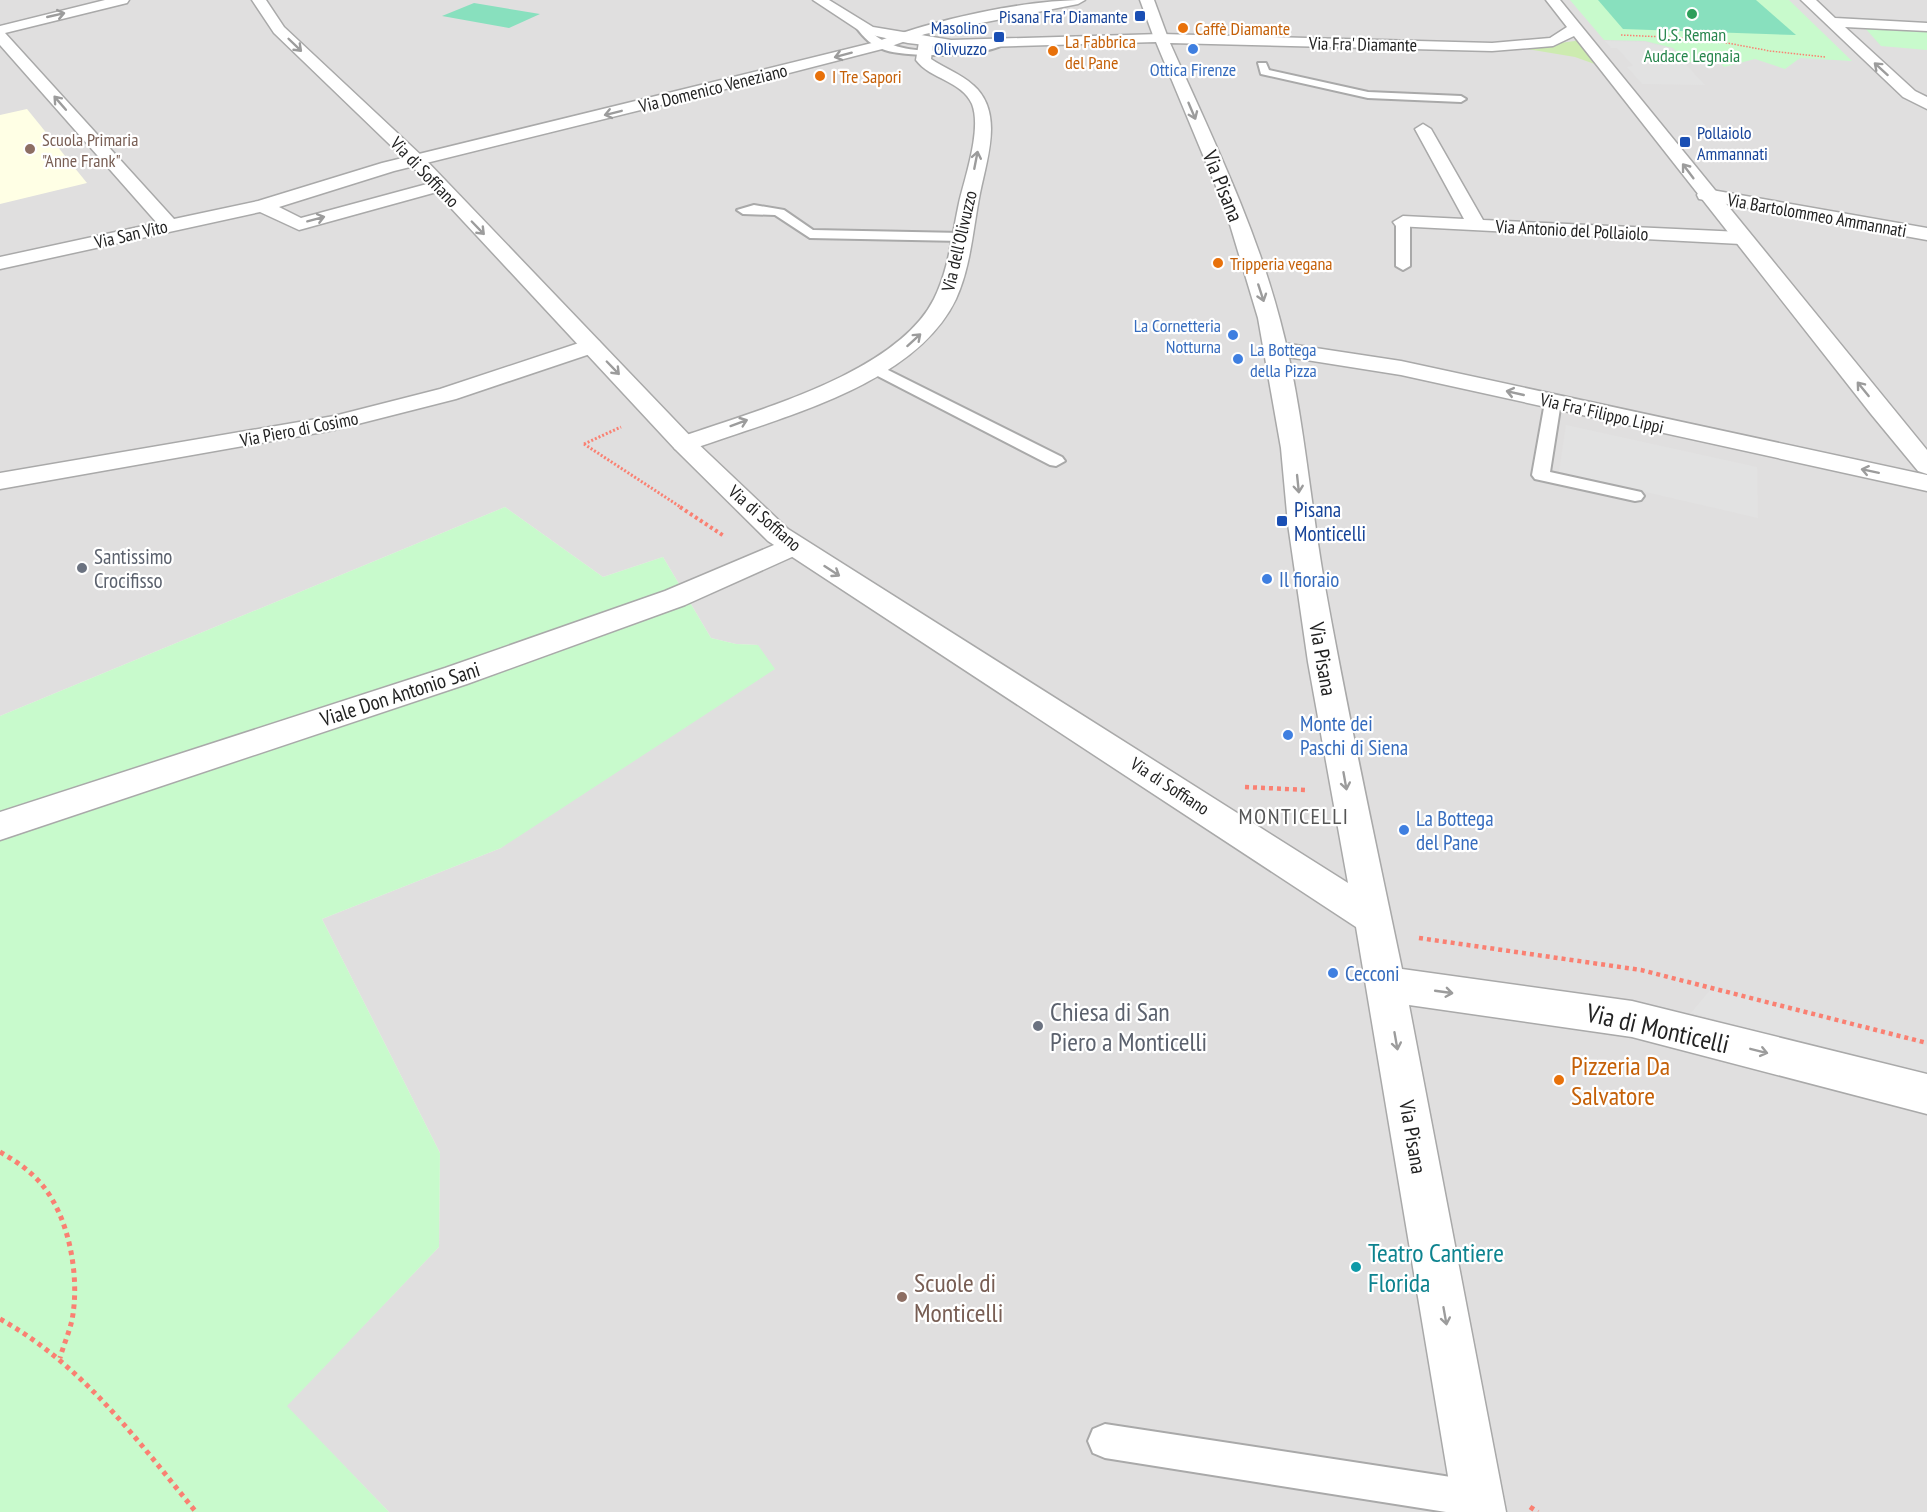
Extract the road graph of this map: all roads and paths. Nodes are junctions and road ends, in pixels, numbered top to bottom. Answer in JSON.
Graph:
{"nodes":[{"id":1,"x":122,"y":0,"type":"edge"},
{"id":2,"x":259,"y":0,"type":"edge"},
{"id":3,"x":820,"y":0,"type":"edge"},
{"id":4,"x":1078,"y":0,"type":"edge"},
{"id":5,"x":1147,"y":0,"type":"edge"},
{"id":6,"x":1553,"y":0,"type":"edge"},
{"id":7,"x":1808,"y":0,"type":"edge"},
{"id":8,"x":1832,"y":22,"type":"junction"},
{"id":9,"x":861,"y":27,"type":"junction"},
{"id":10,"x":1927,"y":27,"type":"edge"},
{"id":11,"x":0,"y":30,"type":"edge"},
{"id":12,"x":1577,"y":30,"type":"junction"},
{"id":13,"x":0,"y":36,"type":"edge"},
{"id":14,"x":898,"y":37,"type":"junction"},
{"id":15,"x":1161,"y":38,"type":"junction"},
{"id":16,"x":880,"y":45,"type":"junction"},
{"id":17,"x":925,"y":47,"type":"junction"},
{"id":18,"x":1492,"y":47,"type":"junction"},
{"id":19,"x":1561,"y":57,"type":"dead end"},
{"id":20,"x":1871,"y":59,"type":"junction"},
{"id":21,"x":1582,"y":63,"type":"dead end"},
{"id":22,"x":1262,"y":65,"type":"dead end"},
{"id":23,"x":1618,"y":79,"type":"junction"},
{"id":24,"x":1461,"y":99,"type":"dead end"},
{"id":25,"x":1927,"y":104,"type":"edge"},
{"id":26,"x":1423,"y":129,"type":"dead end"},
{"id":27,"x":417,"y":161,"type":"junction"},
{"id":28,"x":438,"y":186,"type":"junction"},
{"id":29,"x":1706,"y":195,"type":"junction"},
{"id":30,"x":262,"y":206,"type":"junction"},
{"id":31,"x":743,"y":210,"type":"dead end"},
{"id":32,"x":1403,"y":222,"type":"joint"},
{"id":33,"x":169,"y":225,"type":"junction"},
{"id":34,"x":1477,"y":226,"type":"junction"},
{"id":35,"x":1927,"y":234,"type":"edge"},
{"id":36,"x":962,"y":237,"type":"junction"},
{"id":37,"x":1741,"y":238,"type":"junction"},
{"id":38,"x":0,"y":263,"type":"edge"},
{"id":39,"x":1403,"y":266,"type":"dead end"},
{"id":40,"x":591,"y":346,"type":"junction"},
{"id":41,"x":1276,"y":349,"type":"junction"},
{"id":42,"x":874,"y":368,"type":"junction"},
{"id":43,"x":1553,"y":402,"type":"junction"},
{"id":44,"x":584,"y":444,"type":"dead end"},
{"id":45,"x":684,"y":444,"type":"junction"},
{"id":46,"x":1056,"y":461,"type":"dead end"},
{"id":47,"x":1927,"y":466,"type":"edge"},
{"id":48,"x":0,"y":481,"type":"edge"},
{"id":49,"x":1927,"y":483,"type":"edge"},
{"id":50,"x":1635,"y":496,"type":"dead end"},
{"id":51,"x":793,"y":546,"type":"junction"},
{"id":52,"x":764,"y":560,"type":"junction"},
{"id":53,"x":0,"y":826,"type":"edge"},
{"id":54,"x":1371,"y":917,"type":"junction"},
{"id":55,"x":1414,"y":937,"type":"dead end"},
{"id":56,"x":1386,"y":984,"type":"junction"},
{"id":57,"x":1927,"y":1043,"type":"edge"},
{"id":58,"x":1927,"y":1094,"type":"edge"},
{"id":59,"x":0,"y":1152,"type":"edge"},
{"id":60,"x":0,"y":1319,"type":"edge"},
{"id":61,"x":60,"y":1358,"type":"junction"},
{"id":62,"x":1105,"y":1441,"type":"dead end"},
{"id":63,"x":1506,"y":1509,"type":"edge"},
{"id":64,"x":196,"y":1512,"type":"edge"}],
"edges":[{"from":11,"to":1,"type":"street","one_way":true},
{"from":2,"to":27,"type":"street","name":"Via di Soffiano","one_way":true},
{"from":3,"to":9,"type":"street"},
{"from":4,"to":14,"type":"street","name":"Via Domenico Veneziano"},
{"from":5,"to":15,"type":"street","name":"Via Pisana"},
{"from":6,"to":12,"type":"street"},
{"from":7,"to":8,"type":"street"},
{"from":8,"to":10,"type":"street"},
{"from":8,"to":20,"type":"street"},
{"from":9,"to":14,"type":"street"},
{"from":9,"to":16,"type":"lane"},
{"from":12,"to":18,"type":"street","name":"Via Fra' Diamante"},
{"from":12,"to":20,"type":"path"},
{"from":12,"to":23,"type":"street"},
{"from":33,"to":13,"type":"street","one_way":true},
{"from":14,"to":16,"type":"street","name":"Via Domenico Veneziano"},
{"from":14,"to":17,"type":"street"},
{"from":15,"to":17,"type":"street","name":"Via Fra' Diamante"},
{"from":15,"to":18,"type":"street","name":"Via Fra' Diamante"},
{"from":15,"to":41,"type":"street","name":"Via Pisana","one_way":true},
{"from":16,"to":17,"type":"lane"},
{"from":16,"to":27,"type":"street","name":"Via Domenico Veneziano","one_way":true},
{"from":36,"to":17,"type":"street","name":"Via dell'Olivuzzo","one_way":true},
{"from":18,"to":19,"type":"street","name":"Via Fra' Diamante"},
{"from":25,"to":20,"type":"street","one_way":true},
{"from":21,"to":23,"type":"street"},
{"from":22,"to":24,"type":"lane"},
{"from":29,"to":23,"type":"street","one_way":true},
{"from":26,"to":34,"type":"street"},
{"from":27,"to":28,"type":"street","name":"Via di Soffiano"},
{"from":27,"to":30,"type":"street","name":"Via Domenico Veneziano"},
{"from":30,"to":28,"type":"street","one_way":true},
{"from":28,"to":40,"type":"street","name":"Via di Soffiano","one_way":true},
{"from":29,"to":35,"type":"street","name":"Via Bartolommeo Ammannati"},
{"from":29,"to":37,"type":"street"},
{"from":30,"to":33,"type":"street","name":"Via San Vito"},
{"from":31,"to":36,"type":"lane"},
{"from":32,"to":34,"type":"street","name":"Via Antonio del Pollaiolo"},
{"from":32,"to":39,"type":"lane"},
{"from":33,"to":38,"type":"street","name":"Via San Vito"},
{"from":34,"to":37,"type":"street","name":"Via Antonio del Pollaiolo"},
{"from":42,"to":36,"type":"street","name":"Via dell'Olivuzzo","one_way":true},
{"from":47,"to":37,"type":"street","one_way":true},
{"from":40,"to":45,"type":"street","name":"Via di Soffiano","one_way":true},
{"from":40,"to":48,"type":"street","name":"Via Piero di Cosimo"},
{"from":43,"to":41,"type":"street","name":"Via Fra' Filippo Lippi","one_way":true},
{"from":41,"to":54,"type":"street","name":"Via Pisana","one_way":true},
{"from":45,"to":42,"type":"street","name":"Via dell'Olivuzzo","one_way":true},
{"from":42,"to":46,"type":"lane"},
{"from":49,"to":43,"type":"street","name":"Via Fra' Filippo Lippi","one_way":true},
{"from":43,"to":50,"type":"lane"},
{"from":44,"to":52,"type":"path"},
{"from":45,"to":51,"type":"street","name":"Via di Soffiano"},
{"from":51,"to":52,"type":"street","name":"Viale Don Antonio Sani"},
{"from":51,"to":54,"type":"street","name":"Via di Soffiano","one_way":true},
{"from":52,"to":53,"type":"street","name":"Viale Don Antonio Sani"},
{"from":54,"to":56,"type":"street","name":"Via Pisana"},
{"from":55,"to":57,"type":"path"},
{"from":56,"to":58,"type":"street","name":"Via di Monticelli","one_way":true},
{"from":56,"to":63,"type":"street","name":"Via Pisana","one_way":true},
{"from":59,"to":61,"type":"path"},
{"from":60,"to":61,"type":"path"},
{"from":61,"to":64,"type":"path"},
{"from":62,"to":63,"type":"lane"}]}
